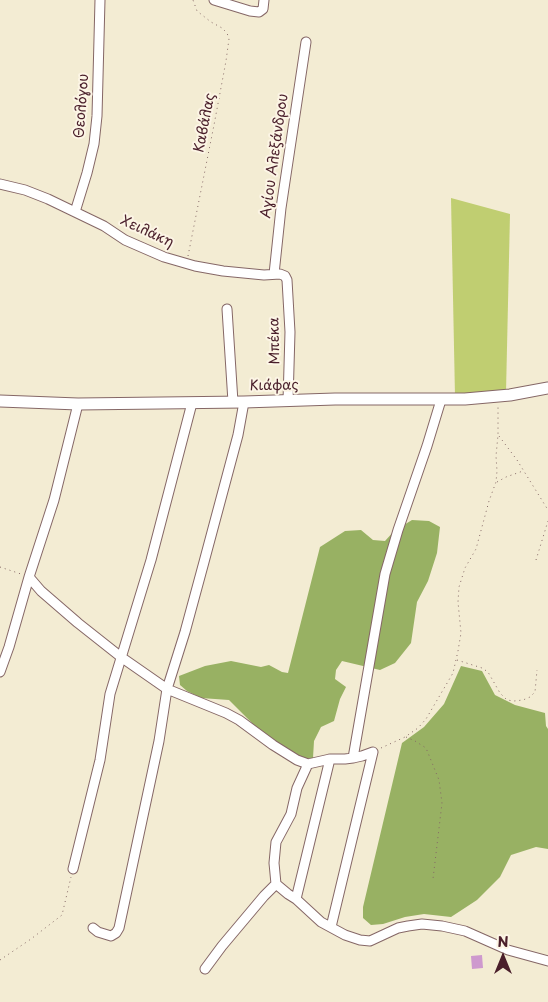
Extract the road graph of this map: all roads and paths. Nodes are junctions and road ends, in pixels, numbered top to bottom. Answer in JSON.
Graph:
{"nodes":[{"id":1,"x":100,"y":0,"type":"edge"},
{"id":2,"x":193,"y":0,"type":"edge"},
{"id":3,"x":214,"y":0,"type":"edge"},
{"id":4,"x":264,"y":0,"type":"edge"},
{"id":5,"x":306,"y":42,"type":"dead end"},
{"id":6,"x":0,"y":184,"type":"edge"},
{"id":7,"x":75,"y":212,"type":"junction"},
{"id":8,"x":186,"y":264,"type":"junction"},
{"id":9,"x":274,"y":274,"type":"junction"},
{"id":10,"x":287,"y":280,"type":"joint"},
{"id":11,"x":228,"y":309,"type":"dead end"},
{"id":12,"x":548,"y":388,"type":"edge"},
{"id":13,"x":498,"y":397,"type":"junction"},
{"id":14,"x":441,"y":400,"type":"junction"},
{"id":15,"x":0,"y":401,"type":"edge"},
{"id":16,"x":288,"y":401,"type":"junction"},
{"id":17,"x":238,"y":402,"type":"junction"},
{"id":18,"x":192,"y":403,"type":"junction"},
{"id":19,"x":78,"y":404,"type":"junction"},
{"id":20,"x":498,"y":435,"type":"junction"},
{"id":21,"x":524,"y":471,"type":"junction"},
{"id":22,"x":496,"y":482,"type":"junction"},
{"id":23,"x":548,"y":510,"type":"edge"},
{"id":24,"x":548,"y":521,"type":"edge"},
{"id":25,"x":536,"y":560,"type":"dead end"},
{"id":26,"x":0,"y":567,"type":"edge"},
{"id":27,"x":29,"y":577,"type":"junction"},
{"id":28,"x":121,"y":657,"type":"junction"},
{"id":29,"x":456,"y":660,"type":"junction"},
{"id":30,"x":537,"y":670,"type":"dead end"},
{"id":31,"x":0,"y":672,"type":"edge"},
{"id":32,"x":167,"y":689,"type":"junction"},
{"id":33,"x":405,"y":737,"type":"junction"},
{"id":34,"x":373,"y":752,"type":"junction"},
{"id":35,"x":353,"y":758,"type":"junction"},
{"id":36,"x":330,"y":759,"type":"junction"},
{"id":37,"x":308,"y":764,"type":"junction"},
{"id":38,"x":74,"y":869,"type":"joint"},
{"id":39,"x":433,"y":879,"type":"dead end"},
{"id":40,"x":276,"y":884,"type":"junction"},
{"id":41,"x":296,"y":899,"type":"junction"},
{"id":42,"x":331,"y":927,"type":"junction"},
{"id":43,"x":93,"y":928,"type":"dead end"},
{"id":44,"x":0,"y":960,"type":"edge"},
{"id":45,"x":548,"y":961,"type":"edge"},
{"id":46,"x":205,"y":969,"type":"dead end"}],
"edges":[{"from":1,"to":7,"type":"street","name":"Θεολόγου"},
{"from":2,"to":8,"type":"path","name":"Καβάλας"},
{"from":3,"to":4,"type":"street"},
{"from":5,"to":9,"type":"street","name":"Αγίου Αλεξάνδρου"},
{"from":6,"to":7,"type":"street","name":"Χειλάκη"},
{"from":7,"to":8,"type":"street","name":"Χειλάκη"},
{"from":8,"to":9,"type":"street","name":"Χειλάκη"},
{"from":9,"to":10,"type":"street","name":"Χειλάκη"},
{"from":10,"to":16,"type":"street","name":"Μπέκα"},
{"from":11,"to":17,"type":"street"},
{"from":12,"to":13,"type":"street","name":"Κιάφας"},
{"from":13,"to":14,"type":"street","name":"Κιάφας"},
{"from":13,"to":20,"type":"path"},
{"from":14,"to":16,"type":"street","name":"Κιάφας"},
{"from":14,"to":35,"type":"street"},
{"from":15,"to":19,"type":"street","name":"Κιάφας"},
{"from":16,"to":17,"type":"street","name":"Κιάφας"},
{"from":17,"to":18,"type":"street","name":"Κιάφας"},
{"from":17,"to":32,"type":"street"},
{"from":18,"to":19,"type":"street","name":"Κιάφας"},
{"from":18,"to":28,"type":"street"},
{"from":19,"to":27,"type":"street"},
{"from":20,"to":21,"type":"path"},
{"from":20,"to":22,"type":"path"},
{"from":21,"to":22,"type":"path"},
{"from":21,"to":23,"type":"path"},
{"from":22,"to":29,"type":"path"},
{"from":24,"to":25,"type":"path"},
{"from":26,"to":27,"type":"path"},
{"from":27,"to":28,"type":"street"},
{"from":27,"to":31,"type":"street"},
{"from":28,"to":32,"type":"street"},
{"from":28,"to":38,"type":"street"},
{"from":29,"to":30,"type":"path"},
{"from":29,"to":33,"type":"path"},
{"from":32,"to":37,"type":"street"},
{"from":32,"to":43,"type":"street"},
{"from":33,"to":34,"type":"path"},
{"from":33,"to":39,"type":"path"},
{"from":34,"to":35,"type":"street"},
{"from":34,"to":42,"type":"street"},
{"from":35,"to":36,"type":"street"},
{"from":36,"to":37,"type":"street"},
{"from":36,"to":41,"type":"street"},
{"from":37,"to":40,"type":"street"},
{"from":38,"to":44,"type":"path"},
{"from":40,"to":41,"type":"street"},
{"from":40,"to":46,"type":"street"},
{"from":41,"to":42,"type":"street"},
{"from":42,"to":45,"type":"street"}]}
